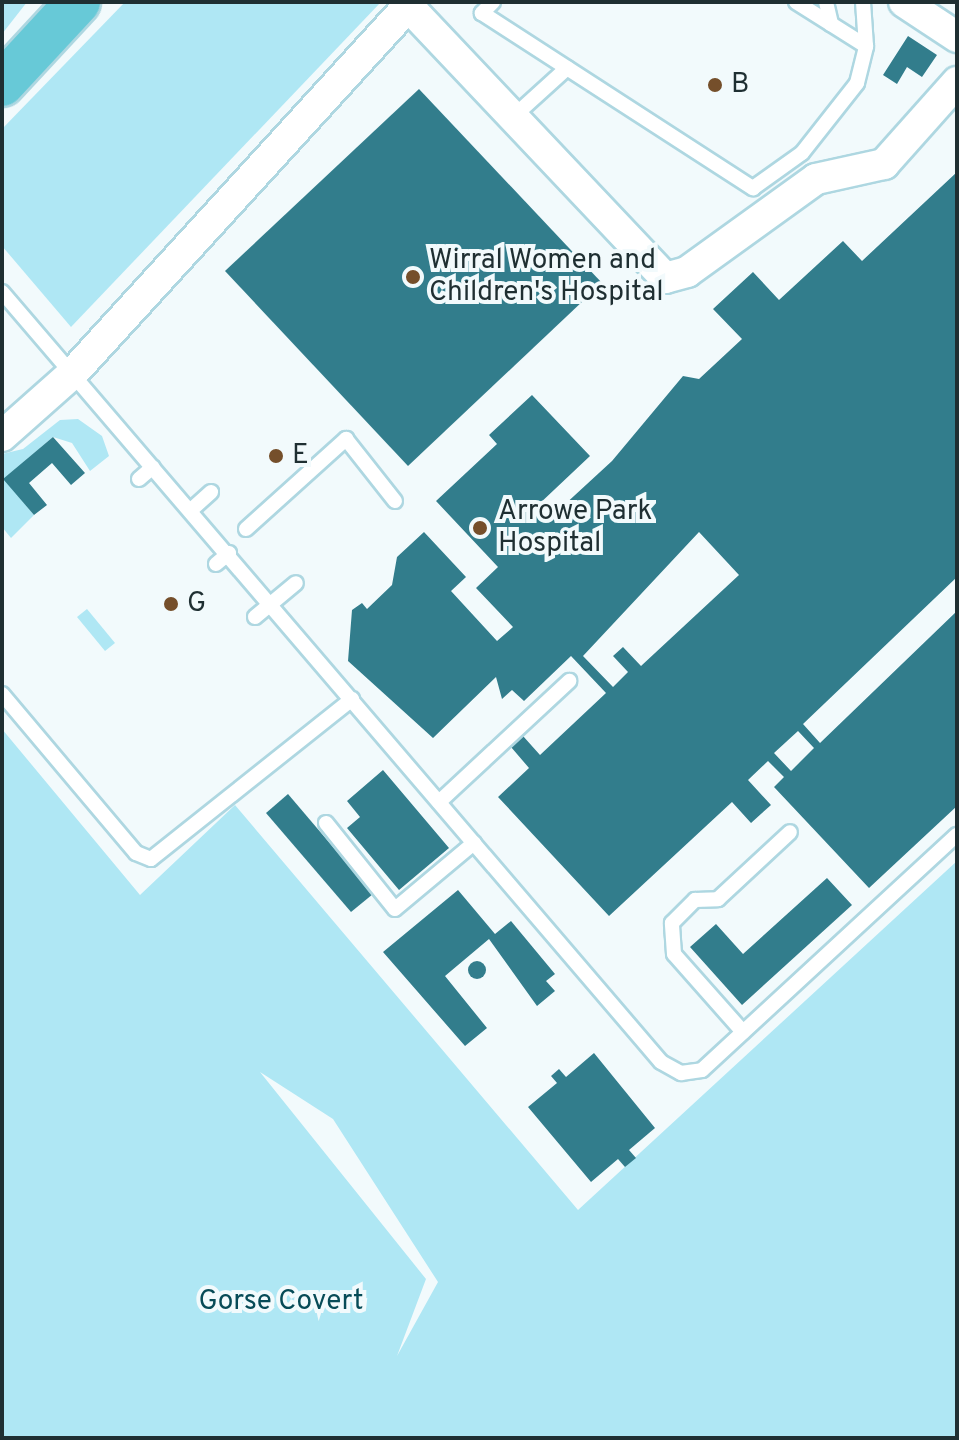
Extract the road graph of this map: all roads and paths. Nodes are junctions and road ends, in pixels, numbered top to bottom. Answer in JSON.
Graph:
{"nodes":[{"id":1,"x":78,"y":2,"type":"edge"},
{"id":2,"x":493,"y":2,"type":"edge"},
{"id":3,"x":796,"y":2,"type":"edge"},
{"id":4,"x":826,"y":2,"type":"edge"},
{"id":5,"x":863,"y":2,"type":"edge"},
{"id":6,"x":904,"y":2,"type":"edge"},
{"id":7,"x":411,"y":4,"type":"edge"},
{"id":8,"x":831,"y":24,"type":"junction"},
{"id":9,"x":957,"y":37,"type":"edge"},
{"id":10,"x":866,"y":46,"type":"junction"},
{"id":11,"x":567,"y":68,"type":"junction"},
{"id":12,"x":957,"y":82,"type":"edge"},
{"id":13,"x":2,"y":84,"type":"edge"},
{"id":14,"x":513,"y":117,"type":"junction"},
{"id":15,"x":2,"y":292,"type":"edge"},
{"id":16,"x":73,"y":373,"type":"junction"},
{"id":17,"x":2,"y":436,"type":"edge"},
{"id":18,"x":153,"y":467,"type":"junction"},
{"id":19,"x":139,"y":479,"type":"dead end"},
{"id":20,"x":211,"y":492,"type":"dead end"},
{"id":21,"x":395,"y":501,"type":"dead end"},
{"id":22,"x":191,"y":510,"type":"junction"},
{"id":23,"x":246,"y":529,"type":"dead end"},
{"id":24,"x":229,"y":553,"type":"junction"},
{"id":25,"x":216,"y":564,"type":"dead end"},
{"id":26,"x":296,"y":583,"type":"dead end"},
{"id":27,"x":271,"y":604,"type":"junction"},
{"id":28,"x":255,"y":617,"type":"dead end"},
{"id":29,"x":569,"y":681,"type":"dead end"},
{"id":30,"x":2,"y":694,"type":"edge"},
{"id":31,"x":352,"y":699,"type":"junction"},
{"id":32,"x":439,"y":802,"type":"junction"},
{"id":33,"x":326,"y":823,"type":"dead end"},
{"id":34,"x":790,"y":832,"type":"dead end"},
{"id":35,"x":957,"y":835,"type":"edge"},
{"id":36,"x":474,"y":843,"type":"junction"},
{"id":37,"x":743,"y":1032,"type":"junction"}],
"edges":[{"from":1,"to":13,"type":"main road"},
{"from":2,"to":11,"type":"lane"},
{"from":3,"to":8,"type":"lane"},
{"from":4,"to":8,"type":"lane"},
{"from":5,"to":10,"type":"lane"},
{"from":6,"to":9,"type":"street"},
{"from":7,"to":14,"type":"street"},
{"from":7,"to":16,"type":"street"},
{"from":8,"to":10,"type":"lane"},
{"from":10,"to":11,"type":"lane"},
{"from":11,"to":14,"type":"lane"},
{"from":12,"to":14,"type":"street"},
{"from":15,"to":16,"type":"lane"},
{"from":16,"to":17,"type":"street"},
{"from":16,"to":18,"type":"lane"},
{"from":18,"to":19,"type":"lane"},
{"from":18,"to":22,"type":"lane"},
{"from":20,"to":22,"type":"lane"},
{"from":21,"to":23,"type":"lane"},
{"from":22,"to":24,"type":"lane"},
{"from":24,"to":25,"type":"lane"},
{"from":24,"to":27,"type":"lane"},
{"from":26,"to":27,"type":"lane"},
{"from":27,"to":28,"type":"lane"},
{"from":27,"to":31,"type":"lane"},
{"from":29,"to":32,"type":"lane"},
{"from":30,"to":31,"type":"lane"},
{"from":31,"to":32,"type":"lane"},
{"from":32,"to":36,"type":"lane"},
{"from":33,"to":36,"type":"lane"},
{"from":34,"to":37,"type":"lane"},
{"from":35,"to":37,"type":"lane"},
{"from":36,"to":37,"type":"lane"}]}
